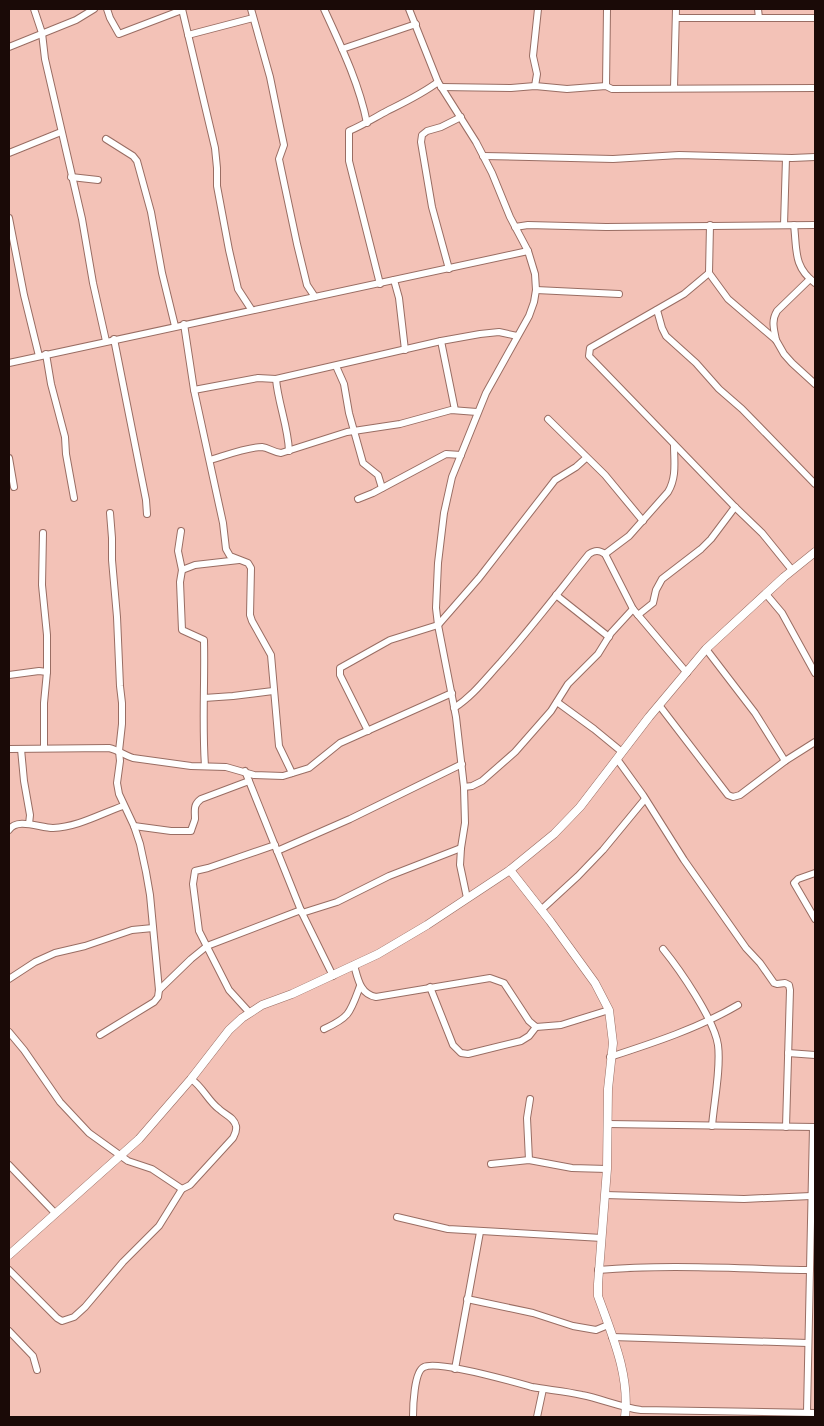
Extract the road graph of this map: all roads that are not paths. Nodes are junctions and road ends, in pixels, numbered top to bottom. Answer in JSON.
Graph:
{"nodes":[{"id":1,"x":34,"y":9,"type":"edge"},
{"id":2,"x":94,"y":9,"type":"edge"},
{"id":3,"x":106,"y":9,"type":"edge"},
{"id":4,"x":250,"y":9,"type":"edge"},
{"id":5,"x":324,"y":9,"type":"edge"},
{"id":6,"x":409,"y":9,"type":"edge"},
{"id":7,"x":538,"y":9,"type":"edge"},
{"id":8,"x":607,"y":9,"type":"edge"},
{"id":9,"x":676,"y":9,"type":"edge"},
{"id":10,"x":758,"y":9,"type":"edge"},
{"id":11,"x":182,"y":10,"type":"edge"},
{"id":12,"x":253,"y":18,"type":"junction"},
{"id":13,"x":676,"y":18,"type":"junction"},
{"id":14,"x":759,"y":18,"type":"junction"},
{"id":15,"x":815,"y":18,"type":"edge"},
{"id":16,"x":416,"y":24,"type":"junction"},
{"id":17,"x":42,"y":33,"type":"junction"},
{"id":18,"x":188,"y":35,"type":"junction"},
{"id":19,"x":9,"y":47,"type":"edge"},
{"id":20,"x":342,"y":49,"type":"junction"},
{"id":21,"x":439,"y":85,"type":"junction"},
{"id":22,"x":535,"y":86,"type":"junction"},
{"id":23,"x":606,"y":86,"type":"junction"},
{"id":24,"x":674,"y":88,"type":"junction"},
{"id":25,"x":815,"y":88,"type":"edge"},
{"id":26,"x":461,"y":116,"type":"junction"},
{"id":27,"x":368,"y":124,"type":"junction"},
{"id":28,"x":61,"y":132,"type":"junction"},
{"id":29,"x":106,"y":139,"type":"dead end"},
{"id":30,"x":9,"y":153,"type":"edge"},
{"id":31,"x":483,"y":156,"type":"junction"},
{"id":32,"x":815,"y":157,"type":"edge"},
{"id":33,"x":786,"y":158,"type":"junction"},
{"id":34,"x":71,"y":177,"type":"junction"},
{"id":35,"x":98,"y":180,"type":"dead end"},
{"id":36,"x":9,"y":218,"type":"edge"},
{"id":37,"x":815,"y":224,"type":"edge"},
{"id":38,"x":710,"y":225,"type":"junction"},
{"id":39,"x":784,"y":225,"type":"junction"},
{"id":40,"x":794,"y":225,"type":"junction"},
{"id":41,"x":515,"y":227,"type":"junction"},
{"id":42,"x":528,"y":251,"type":"junction"},
{"id":43,"x":449,"y":269,"type":"junction"},
{"id":44,"x":709,"y":273,"type":"junction"},
{"id":45,"x":394,"y":280,"type":"junction"},
{"id":46,"x":813,"y":281,"type":"edge"},
{"id":47,"x":380,"y":284,"type":"junction"},
{"id":48,"x":536,"y":290,"type":"junction"},
{"id":49,"x":619,"y":294,"type":"dead end"},
{"id":50,"x":315,"y":297,"type":"junction"},
{"id":51,"x":251,"y":310,"type":"junction"},
{"id":52,"x":657,"y":310,"type":"junction"},
{"id":53,"x":184,"y":324,"type":"junction"},
{"id":54,"x":175,"y":326,"type":"junction"},
{"id":55,"x":517,"y":336,"type":"junction"},
{"id":56,"x":110,"y":340,"type":"junction"},
{"id":57,"x":776,"y":340,"type":"junction"},
{"id":58,"x":441,"y":341,"type":"junction"},
{"id":59,"x":406,"y":350,"type":"junction"},
{"id":60,"x":43,"y":355,"type":"junction"},
{"id":61,"x":9,"y":363,"type":"edge"},
{"id":62,"x":336,"y":366,"type":"junction"},
{"id":63,"x":276,"y":379,"type":"junction"},
{"id":64,"x":815,"y":384,"type":"edge"},
{"id":65,"x":194,"y":390,"type":"junction"},
{"id":66,"x":455,"y":410,"type":"junction"},
{"id":67,"x":477,"y":412,"type":"junction"},
{"id":68,"x":548,"y":419,"type":"dead end"},
{"id":69,"x":354,"y":430,"type":"junction"},
{"id":70,"x":674,"y":445,"type":"junction"},
{"id":71,"x":289,"y":451,"type":"junction"},
{"id":72,"x":461,"y":455,"type":"junction"},
{"id":73,"x":9,"y":458,"type":"edge"},
{"id":74,"x":586,"y":458,"type":"junction"},
{"id":75,"x":210,"y":460,"type":"junction"},
{"id":76,"x":815,"y":484,"type":"edge"},
{"id":77,"x":14,"y":487,"type":"dead end"},
{"id":78,"x":382,"y":488,"type":"junction"},
{"id":79,"x":74,"y":498,"type":"dead end"},
{"id":80,"x":358,"y":500,"type":"dead end"},
{"id":81,"x":735,"y":507,"type":"junction"},
{"id":82,"x":110,"y":513,"type":"dead end"},
{"id":83,"x":147,"y":514,"type":"dead end"},
{"id":84,"x":643,"y":521,"type":"junction"},
{"id":85,"x":181,"y":531,"type":"dead end"},
{"id":86,"x":43,"y":533,"type":"dead end"},
{"id":87,"x":815,"y":553,"type":"edge"},
{"id":88,"x":605,"y":554,"type":"junction"},
{"id":89,"x":239,"y":560,"type":"junction"},
{"id":90,"x":182,"y":570,"type":"junction"},
{"id":91,"x":792,"y":570,"type":"junction"},
{"id":92,"x":766,"y":594,"type":"junction"},
{"id":93,"x":556,"y":595,"type":"junction"},
{"id":94,"x":633,"y":609,"type":"junction"},
{"id":95,"x":638,"y":615,"type":"junction"},
{"id":96,"x":438,"y":625,"type":"junction"},
{"id":97,"x":609,"y":637,"type":"junction"},
{"id":98,"x":706,"y":649,"type":"junction"},
{"id":99,"x":47,"y":672,"type":"junction"},
{"id":100,"x":686,"y":673,"type":"junction"},
{"id":101,"x":815,"y":673,"type":"edge"},
{"id":102,"x":9,"y":675,"type":"edge"},
{"id":103,"x":273,"y":690,"type":"junction"},
{"id":104,"x":452,"y":693,"type":"junction"},
{"id":105,"x":204,"y":698,"type":"junction"},
{"id":106,"x":557,"y":702,"type":"junction"},
{"id":107,"x":659,"y":705,"type":"junction"},
{"id":108,"x":454,"y":708,"type":"junction"},
{"id":109,"x":368,"y":731,"type":"junction"},
{"id":110,"x":815,"y":742,"type":"edge"},
{"id":111,"x":44,"y":748,"type":"junction"},
{"id":112,"x":9,"y":749,"type":"edge"},
{"id":113,"x":21,"y":749,"type":"junction"},
{"id":114,"x":119,"y":751,"type":"junction"},
{"id":115,"x":622,"y":752,"type":"junction"},
{"id":116,"x":617,"y":759,"type":"junction"},
{"id":117,"x":785,"y":761,"type":"junction"},
{"id":118,"x":462,"y":764,"type":"junction"},
{"id":119,"x":205,"y":766,"type":"junction"},
{"id":120,"x":245,"y":771,"type":"junction"},
{"id":121,"x":292,"y":773,"type":"junction"},
{"id":122,"x":248,"y":781,"type":"junction"},
{"id":123,"x":464,"y":787,"type":"junction"},
{"id":124,"x":646,"y":799,"type":"junction"},
{"id":125,"x":123,"y":806,"type":"junction"},
{"id":126,"x":29,"y":824,"type":"junction"},
{"id":127,"x":134,"y":826,"type":"junction"},
{"id":128,"x":9,"y":830,"type":"edge"},
{"id":129,"x":276,"y":848,"type":"junction"},
{"id":130,"x":461,"y":848,"type":"junction"},
{"id":131,"x":510,"y":870,"type":"junction"},
{"id":132,"x":815,"y":873,"type":"edge"},
{"id":133,"x":467,"y":898,"type":"junction"},
{"id":134,"x":541,"y":910,"type":"junction"},
{"id":135,"x":302,"y":912,"type":"junction"},
{"id":136,"x":815,"y":919,"type":"edge"},
{"id":137,"x":153,"y":928,"type":"junction"},
{"id":138,"x":208,"y":946,"type":"junction"},
{"id":139,"x":663,"y":949,"type":"dead end"},
{"id":140,"x":354,"y":965,"type":"junction"},
{"id":141,"x":333,"y":976,"type":"junction"},
{"id":142,"x":9,"y":979,"type":"edge"},
{"id":143,"x":158,"y":979,"type":"junction"},
{"id":144,"x":166,"y":982,"type":"junction"},
{"id":145,"x":360,"y":986,"type":"junction"},
{"id":146,"x":430,"y":987,"type":"junction"},
{"id":147,"x":159,"y":990,"type":"junction"},
{"id":148,"x":738,"y":1005,"type":"dead end"},
{"id":149,"x":609,"y":1010,"type":"junction"},
{"id":150,"x":249,"y":1012,"type":"junction"},
{"id":151,"x":709,"y":1021,"type":"junction"},
{"id":152,"x":536,"y":1027,"type":"junction"},
{"id":153,"x":324,"y":1029,"type":"dead end"},
{"id":154,"x":9,"y":1032,"type":"edge"},
{"id":155,"x":100,"y":1035,"type":"dead end"},
{"id":156,"x":788,"y":1053,"type":"junction"},
{"id":157,"x":815,"y":1055,"type":"edge"},
{"id":158,"x":610,"y":1057,"type":"junction"},
{"id":159,"x":191,"y":1080,"type":"junction"},
{"id":160,"x":530,"y":1099,"type":"dead end"},
{"id":161,"x":608,"y":1124,"type":"junction"},
{"id":162,"x":712,"y":1126,"type":"junction"},
{"id":163,"x":786,"y":1126,"type":"junction"},
{"id":164,"x":814,"y":1127,"type":"edge"},
{"id":165,"x":121,"y":1156,"type":"junction"},
{"id":166,"x":528,"y":1160,"type":"junction"},
{"id":167,"x":491,"y":1164,"type":"dead end"},
{"id":168,"x":9,"y":1166,"type":"edge"},
{"id":169,"x":607,"y":1168,"type":"junction"},
{"id":170,"x":182,"y":1189,"type":"junction"},
{"id":171,"x":605,"y":1195,"type":"junction"},
{"id":172,"x":811,"y":1196,"type":"junction"},
{"id":173,"x":56,"y":1214,"type":"junction"},
{"id":174,"x":398,"y":1217,"type":"dead end"},
{"id":175,"x":480,"y":1232,"type":"junction"},
{"id":176,"x":602,"y":1238,"type":"junction"},
{"id":177,"x":9,"y":1255,"type":"edge"},
{"id":178,"x":9,"y":1270,"type":"edge"},
{"id":179,"x":598,"y":1270,"type":"junction"},
{"id":180,"x":810,"y":1270,"type":"junction"},
{"id":181,"x":467,"y":1299,"type":"junction"},
{"id":182,"x":608,"y":1325,"type":"junction"},
{"id":183,"x":9,"y":1331,"type":"edge"},
{"id":184,"x":612,"y":1337,"type":"junction"},
{"id":185,"x":808,"y":1343,"type":"junction"},
{"id":186,"x":455,"y":1369,"type":"junction"},
{"id":187,"x":37,"y":1370,"type":"dead end"},
{"id":188,"x":543,"y":1389,"type":"junction"},
{"id":189,"x":626,"y":1408,"type":"junction"},
{"id":190,"x":807,"y":1412,"type":"junction"},
{"id":191,"x":815,"y":1413,"type":"edge"},
{"id":192,"x":715,"y":1414,"type":"edge"},
{"id":193,"x":412,"y":1417,"type":"edge"},
{"id":194,"x":537,"y":1417,"type":"edge"},
{"id":195,"x":625,"y":1417,"type":"edge"}],
"edges":[{"from":1,"to":17,"type":"street"},
{"from":2,"to":17,"type":"street"},
{"from":3,"to":11,"type":"street"},
{"from":4,"to":12,"type":"street"},
{"from":5,"to":20,"type":"street"},
{"from":6,"to":16,"type":"street"},
{"from":7,"to":22,"type":"street"},
{"from":8,"to":23,"type":"street"},
{"from":9,"to":13,"type":"street"},
{"from":10,"to":14,"type":"street"},
{"from":11,"to":18,"type":"street"},
{"from":12,"to":18,"type":"street"},
{"from":12,"to":50,"type":"street"},
{"from":13,"to":14,"type":"street"},
{"from":13,"to":24,"type":"street"},
{"from":14,"to":15,"type":"street"},
{"from":16,"to":20,"type":"street"},
{"from":16,"to":21,"type":"street"},
{"from":17,"to":19,"type":"street"},
{"from":17,"to":28,"type":"street"},
{"from":18,"to":51,"type":"street"},
{"from":20,"to":27,"type":"street"},
{"from":21,"to":22,"type":"street"},
{"from":21,"to":26,"type":"street"},
{"from":21,"to":27,"type":"street"},
{"from":22,"to":23,"type":"street"},
{"from":23,"to":24,"type":"street"},
{"from":24,"to":25,"type":"street"},
{"from":26,"to":31,"type":"street"},
{"from":26,"to":43,"type":"street"},
{"from":27,"to":47,"type":"street"},
{"from":28,"to":30,"type":"street"},
{"from":28,"to":34,"type":"street"},
{"from":29,"to":54,"type":"street"},
{"from":31,"to":33,"type":"street"},
{"from":31,"to":41,"type":"street"},
{"from":32,"to":33,"type":"street"},
{"from":33,"to":39,"type":"street"},
{"from":34,"to":35,"type":"street"},
{"from":34,"to":56,"type":"street"},
{"from":36,"to":60,"type":"street"},
{"from":37,"to":40,"type":"street"},
{"from":38,"to":39,"type":"street"},
{"from":38,"to":41,"type":"street"},
{"from":38,"to":44,"type":"street"},
{"from":39,"to":40,"type":"street"},
{"from":40,"to":46,"type":"street"},
{"from":41,"to":42,"type":"street"},
{"from":42,"to":43,"type":"street"},
{"from":42,"to":48,"type":"street"},
{"from":43,"to":45,"type":"street"},
{"from":44,"to":52,"type":"street"},
{"from":44,"to":57,"type":"street"},
{"from":45,"to":47,"type":"street"},
{"from":45,"to":59,"type":"street"},
{"from":46,"to":57,"type":"street"},
{"from":47,"to":50,"type":"street"},
{"from":48,"to":49,"type":"street"},
{"from":48,"to":55,"type":"street"},
{"from":50,"to":51,"type":"street"},
{"from":51,"to":53,"type":"street"},
{"from":52,"to":70,"type":"street"},
{"from":52,"to":76,"type":"street"},
{"from":53,"to":54,"type":"street"},
{"from":53,"to":65,"type":"street"},
{"from":54,"to":56,"type":"street"},
{"from":55,"to":58,"type":"street"},
{"from":55,"to":67,"type":"street"},
{"from":56,"to":60,"type":"street"},
{"from":56,"to":83,"type":"street"},
{"from":57,"to":64,"type":"street"},
{"from":58,"to":59,"type":"street"},
{"from":58,"to":66,"type":"street"},
{"from":59,"to":62,"type":"street"},
{"from":60,"to":61,"type":"street"},
{"from":60,"to":79,"type":"street"},
{"from":62,"to":63,"type":"street"},
{"from":62,"to":69,"type":"street"},
{"from":63,"to":65,"type":"street"},
{"from":63,"to":71,"type":"street"},
{"from":65,"to":75,"type":"street"},
{"from":66,"to":67,"type":"street"},
{"from":66,"to":69,"type":"street"},
{"from":67,"to":72,"type":"street"},
{"from":68,"to":74,"type":"street"},
{"from":69,"to":71,"type":"street"},
{"from":69,"to":78,"type":"street"},
{"from":70,"to":81,"type":"street"},
{"from":70,"to":84,"type":"street"},
{"from":71,"to":75,"type":"street"},
{"from":72,"to":78,"type":"street"},
{"from":72,"to":96,"type":"street"},
{"from":73,"to":77,"type":"street"},
{"from":74,"to":84,"type":"street"},
{"from":74,"to":96,"type":"street"},
{"from":75,"to":89,"type":"street"},
{"from":78,"to":80,"type":"street"},
{"from":81,"to":91,"type":"street"},
{"from":81,"to":95,"type":"street"},
{"from":82,"to":114,"type":"street"},
{"from":84,"to":88,"type":"street"},
{"from":85,"to":90,"type":"street"},
{"from":86,"to":99,"type":"street"},
{"from":87,"to":91,"type":"street"},
{"from":88,"to":93,"type":"street"},
{"from":88,"to":94,"type":"street"},
{"from":89,"to":90,"type":"street"},
{"from":89,"to":103,"type":"street"},
{"from":90,"to":105,"type":"street"},
{"from":91,"to":92,"type":"street"},
{"from":92,"to":98,"type":"street"},
{"from":92,"to":101,"type":"street"},
{"from":93,"to":97,"type":"street"},
{"from":93,"to":108,"type":"street"},
{"from":94,"to":95,"type":"street"},
{"from":94,"to":97,"type":"street"},
{"from":95,"to":100,"type":"street"},
{"from":96,"to":104,"type":"street"},
{"from":96,"to":109,"type":"street"},
{"from":97,"to":106,"type":"street"},
{"from":98,"to":100,"type":"street"},
{"from":98,"to":117,"type":"street"},
{"from":99,"to":102,"type":"street"},
{"from":99,"to":111,"type":"street"},
{"from":100,"to":107,"type":"street"},
{"from":103,"to":105,"type":"street"},
{"from":103,"to":121,"type":"street"},
{"from":104,"to":108,"type":"street"},
{"from":104,"to":109,"type":"street"},
{"from":105,"to":119,"type":"street"},
{"from":106,"to":115,"type":"street"},
{"from":106,"to":123,"type":"street"},
{"from":107,"to":115,"type":"street"},
{"from":107,"to":117,"type":"street"},
{"from":108,"to":118,"type":"street"},
{"from":109,"to":121,"type":"street"},
{"from":110,"to":117,"type":"street"},
{"from":111,"to":113,"type":"street"},
{"from":111,"to":114,"type":"street"},
{"from":112,"to":113,"type":"street"},
{"from":113,"to":126,"type":"street"},
{"from":114,"to":119,"type":"street"},
{"from":114,"to":125,"type":"street"},
{"from":115,"to":116,"type":"street"},
{"from":116,"to":124,"type":"street"},
{"from":116,"to":131,"type":"street"},
{"from":118,"to":123,"type":"street"},
{"from":118,"to":129,"type":"street"},
{"from":119,"to":120,"type":"street"},
{"from":120,"to":121,"type":"street"},
{"from":120,"to":122,"type":"street"},
{"from":122,"to":127,"type":"street"},
{"from":122,"to":129,"type":"street"},
{"from":123,"to":130,"type":"street"},
{"from":124,"to":134,"type":"street"},
{"from":124,"to":156,"type":"street"},
{"from":125,"to":126,"type":"street"},
{"from":125,"to":127,"type":"street"},
{"from":126,"to":128,"type":"street"},
{"from":127,"to":137,"type":"street"},
{"from":129,"to":135,"type":"street"},
{"from":129,"to":138,"type":"street"},
{"from":130,"to":133,"type":"street"},
{"from":130,"to":135,"type":"street"},
{"from":131,"to":133,"type":"street"},
{"from":131,"to":134,"type":"street"},
{"from":132,"to":136,"type":"street"},
{"from":133,"to":140,"type":"street"},
{"from":134,"to":149,"type":"street"},
{"from":135,"to":138,"type":"street"},
{"from":135,"to":141,"type":"street"},
{"from":137,"to":142,"type":"street"},
{"from":137,"to":143,"type":"street"},
{"from":138,"to":144,"type":"street"},
{"from":138,"to":150,"type":"street"},
{"from":139,"to":151,"type":"street"},
{"from":140,"to":141,"type":"street"},
{"from":140,"to":145,"type":"street"},
{"from":141,"to":150,"type":"street"},
{"from":143,"to":144,"type":"street"},
{"from":143,"to":147,"type":"street"},
{"from":144,"to":147,"type":"street"},
{"from":145,"to":146,"type":"street"},
{"from":145,"to":153,"type":"street"},
{"from":146,"to":152,"type":"street"},
{"from":146,"to":152,"type":"street"},
{"from":147,"to":155,"type":"street"},
{"from":148,"to":151,"type":"street"},
{"from":149,"to":152,"type":"street"},
{"from":149,"to":158,"type":"street"},
{"from":150,"to":159,"type":"street"},
{"from":151,"to":158,"type":"street"},
{"from":151,"to":162,"type":"street"},
{"from":154,"to":165,"type":"street"},
{"from":156,"to":157,"type":"street"},
{"from":156,"to":163,"type":"street"},
{"from":158,"to":161,"type":"street"},
{"from":159,"to":165,"type":"street"},
{"from":159,"to":170,"type":"street"},
{"from":160,"to":166,"type":"street"},
{"from":161,"to":162,"type":"street"},
{"from":161,"to":169,"type":"street"},
{"from":162,"to":163,"type":"street"},
{"from":163,"to":164,"type":"street"},
{"from":164,"to":172,"type":"street"},
{"from":165,"to":170,"type":"street"},
{"from":165,"to":173,"type":"street"},
{"from":166,"to":167,"type":"street"},
{"from":166,"to":169,"type":"street"},
{"from":168,"to":173,"type":"street"},
{"from":169,"to":171,"type":"street"},
{"from":170,"to":178,"type":"street"},
{"from":171,"to":172,"type":"street"},
{"from":171,"to":176,"type":"street"},
{"from":172,"to":180,"type":"street"},
{"from":173,"to":177,"type":"street"},
{"from":174,"to":175,"type":"street"},
{"from":175,"to":176,"type":"street"},
{"from":175,"to":181,"type":"street"},
{"from":176,"to":179,"type":"street"},
{"from":179,"to":180,"type":"street"},
{"from":179,"to":182,"type":"street"},
{"from":180,"to":185,"type":"street"},
{"from":181,"to":182,"type":"street"},
{"from":181,"to":186,"type":"street"},
{"from":182,"to":184,"type":"street"},
{"from":183,"to":187,"type":"street"},
{"from":184,"to":185,"type":"street"},
{"from":184,"to":189,"type":"street"},
{"from":185,"to":190,"type":"street"},
{"from":186,"to":188,"type":"street"},
{"from":186,"to":193,"type":"street"},
{"from":188,"to":189,"type":"street"},
{"from":188,"to":194,"type":"street"},
{"from":189,"to":192,"type":"street"},
{"from":189,"to":195,"type":"street"},
{"from":190,"to":191,"type":"street"},
{"from":190,"to":192,"type":"street"}]}
